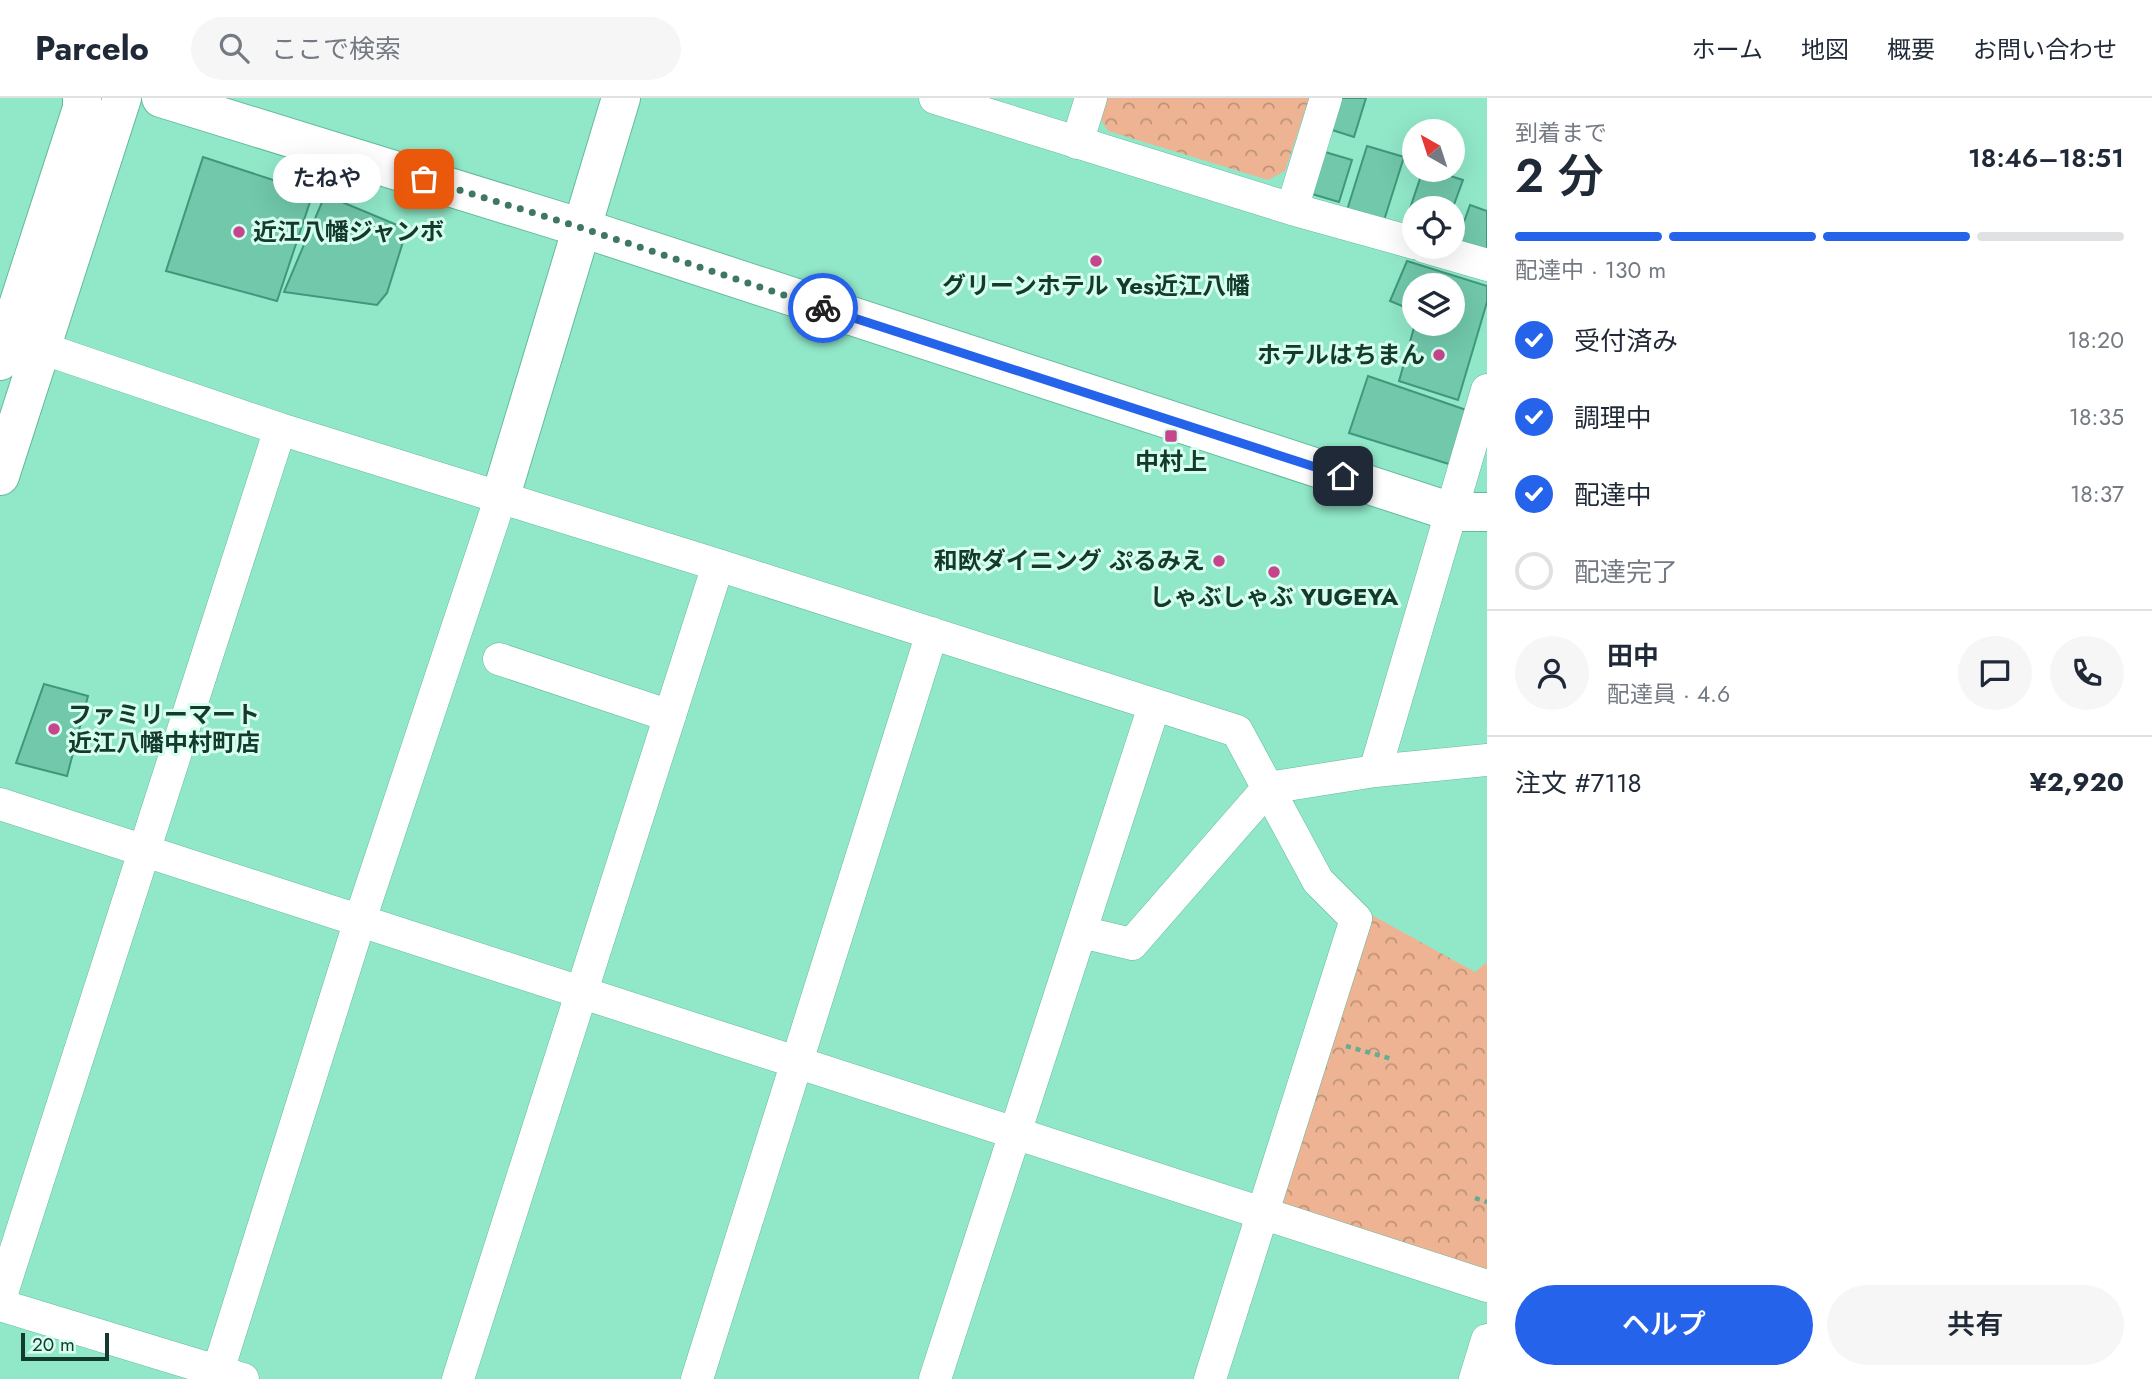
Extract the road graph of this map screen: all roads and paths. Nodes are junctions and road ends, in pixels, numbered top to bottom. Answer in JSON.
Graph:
{"nodes":[{"id":1,"x":82,"y":98,"type":"edge"},
{"id":2,"x":122,"y":98,"type":"edge"},
{"id":3,"x":161,"y":98,"type":"edge"},
{"id":4,"x":621,"y":98,"type":"edge"},
{"id":5,"x":934,"y":98,"type":"edge"},
{"id":6,"x":1091,"y":98,"type":"edge"},
{"id":7,"x":1326,"y":98,"type":"edge"},
{"id":8,"x":1077,"y":143,"type":"junction"},
{"id":9,"x":1292,"y":209,"type":"junction"},
{"id":10,"x":582,"y":228,"type":"junction"},
{"id":11,"x":1402,"y":240,"type":"edge"},
{"id":12,"x":1465,"y":259,"type":"edge"},
{"id":13,"x":1487,"y":265,"type":"edge"},
{"id":14,"x":12,"y":345,"type":"edge"},
{"id":15,"x":1487,"y":390,"type":"edge"},
{"id":16,"x":280,"y":429,"type":"junction"},
{"id":17,"x":0,"y":476,"type":"edge"},
{"id":18,"x":500,"y":499,"type":"junction"},
{"id":19,"x":1470,"y":512,"type":"edge"},
{"id":20,"x":718,"y":565,"type":"junction"},
{"id":21,"x":932,"y":633,"type":"junction"},
{"id":22,"x":499,"y":659,"type":"dead end"},
{"id":23,"x":1154,"y":706,"type":"junction"},
{"id":24,"x":670,"y":716,"type":"junction"},
{"id":25,"x":1487,"y":761,"type":"edge"},
{"id":26,"x":1375,"y":771,"type":"junction"},
{"id":27,"x":1268,"y":788,"type":"junction"},
{"id":28,"x":0,"y":804,"type":"edge"},
{"id":29,"x":144,"y":851,"type":"junction"},
{"id":30,"x":360,"y":920,"type":"junction"},
{"id":31,"x":1080,"y":932,"type":"junction"},
{"id":32,"x":582,"y":992,"type":"junction"},
{"id":33,"x":1318,"y":1038,"type":"junction"},
{"id":34,"x":1392,"y":1059,"type":"dead end"},
{"id":35,"x":798,"y":1062,"type":"junction"},
{"id":36,"x":1015,"y":1133,"type":"junction"},
{"id":37,"x":1475,"y":1198,"type":"dead end"},
{"id":38,"x":1487,"y":1202,"type":"edge"},
{"id":39,"x":1263,"y":1213,"type":"junction"},
{"id":40,"x":1487,"y":1286,"type":"edge"},
{"id":41,"x":0,"y":1299,"type":"edge"},
{"id":42,"x":0,"y":1305,"type":"edge"},
{"id":43,"x":1487,"y":1340,"type":"edge"},
{"id":44,"x":230,"y":1375,"type":"edge"},
{"id":45,"x":458,"y":1379,"type":"edge"},
{"id":46,"x":697,"y":1379,"type":"edge"},
{"id":47,"x":936,"y":1379,"type":"edge"},
{"id":48,"x":1210,"y":1379,"type":"edge"},
{"id":49,"x":1475,"y":1379,"type":"edge"}],
"edges":[{"from":1,"to":14,"type":"main road"},
{"from":2,"to":14,"type":"main road"},
{"from":3,"to":10,"type":"main road"},
{"from":4,"to":10,"type":"main road"},
{"from":5,"to":8,"type":"street"},
{"from":6,"to":8,"type":"street"},
{"from":7,"to":9,"type":"street"},
{"from":8,"to":9,"type":"street"},
{"from":9,"to":11,"type":"street"},
{"from":10,"to":18,"type":"main road"},
{"from":10,"to":19,"type":"main road"},
{"from":12,"to":13,"type":"street"},
{"from":14,"to":16,"type":"street"},
{"from":14,"to":17,"type":"main road"},
{"from":15,"to":19,"type":"street"},
{"from":16,"to":18,"type":"street"},
{"from":16,"to":29,"type":"street"},
{"from":18,"to":20,"type":"street"},
{"from":18,"to":30,"type":"street"},
{"from":19,"to":26,"type":"street"},
{"from":20,"to":21,"type":"street"},
{"from":20,"to":24,"type":"street"},
{"from":21,"to":23,"type":"street"},
{"from":21,"to":35,"type":"street"},
{"from":22,"to":24,"type":"street"},
{"from":23,"to":27,"type":"street"},
{"from":23,"to":31,"type":"street"},
{"from":24,"to":32,"type":"street"},
{"from":25,"to":26,"type":"street"},
{"from":26,"to":27,"type":"street"},
{"from":27,"to":31,"type":"street"},
{"from":27,"to":33,"type":"street"},
{"from":28,"to":29,"type":"street"},
{"from":29,"to":30,"type":"street"},
{"from":29,"to":41,"type":"street"},
{"from":30,"to":32,"type":"street"},
{"from":30,"to":44,"type":"street"},
{"from":31,"to":36,"type":"street"},
{"from":32,"to":35,"type":"street"},
{"from":32,"to":45,"type":"street"},
{"from":33,"to":34,"type":"path"},
{"from":33,"to":39,"type":"street"},
{"from":35,"to":36,"type":"street"},
{"from":35,"to":46,"type":"street"},
{"from":36,"to":39,"type":"street"},
{"from":36,"to":47,"type":"street"},
{"from":37,"to":38,"type":"path"},
{"from":39,"to":40,"type":"street"},
{"from":39,"to":48,"type":"street"},
{"from":42,"to":44,"type":"street"},
{"from":43,"to":49,"type":"street"}]}
